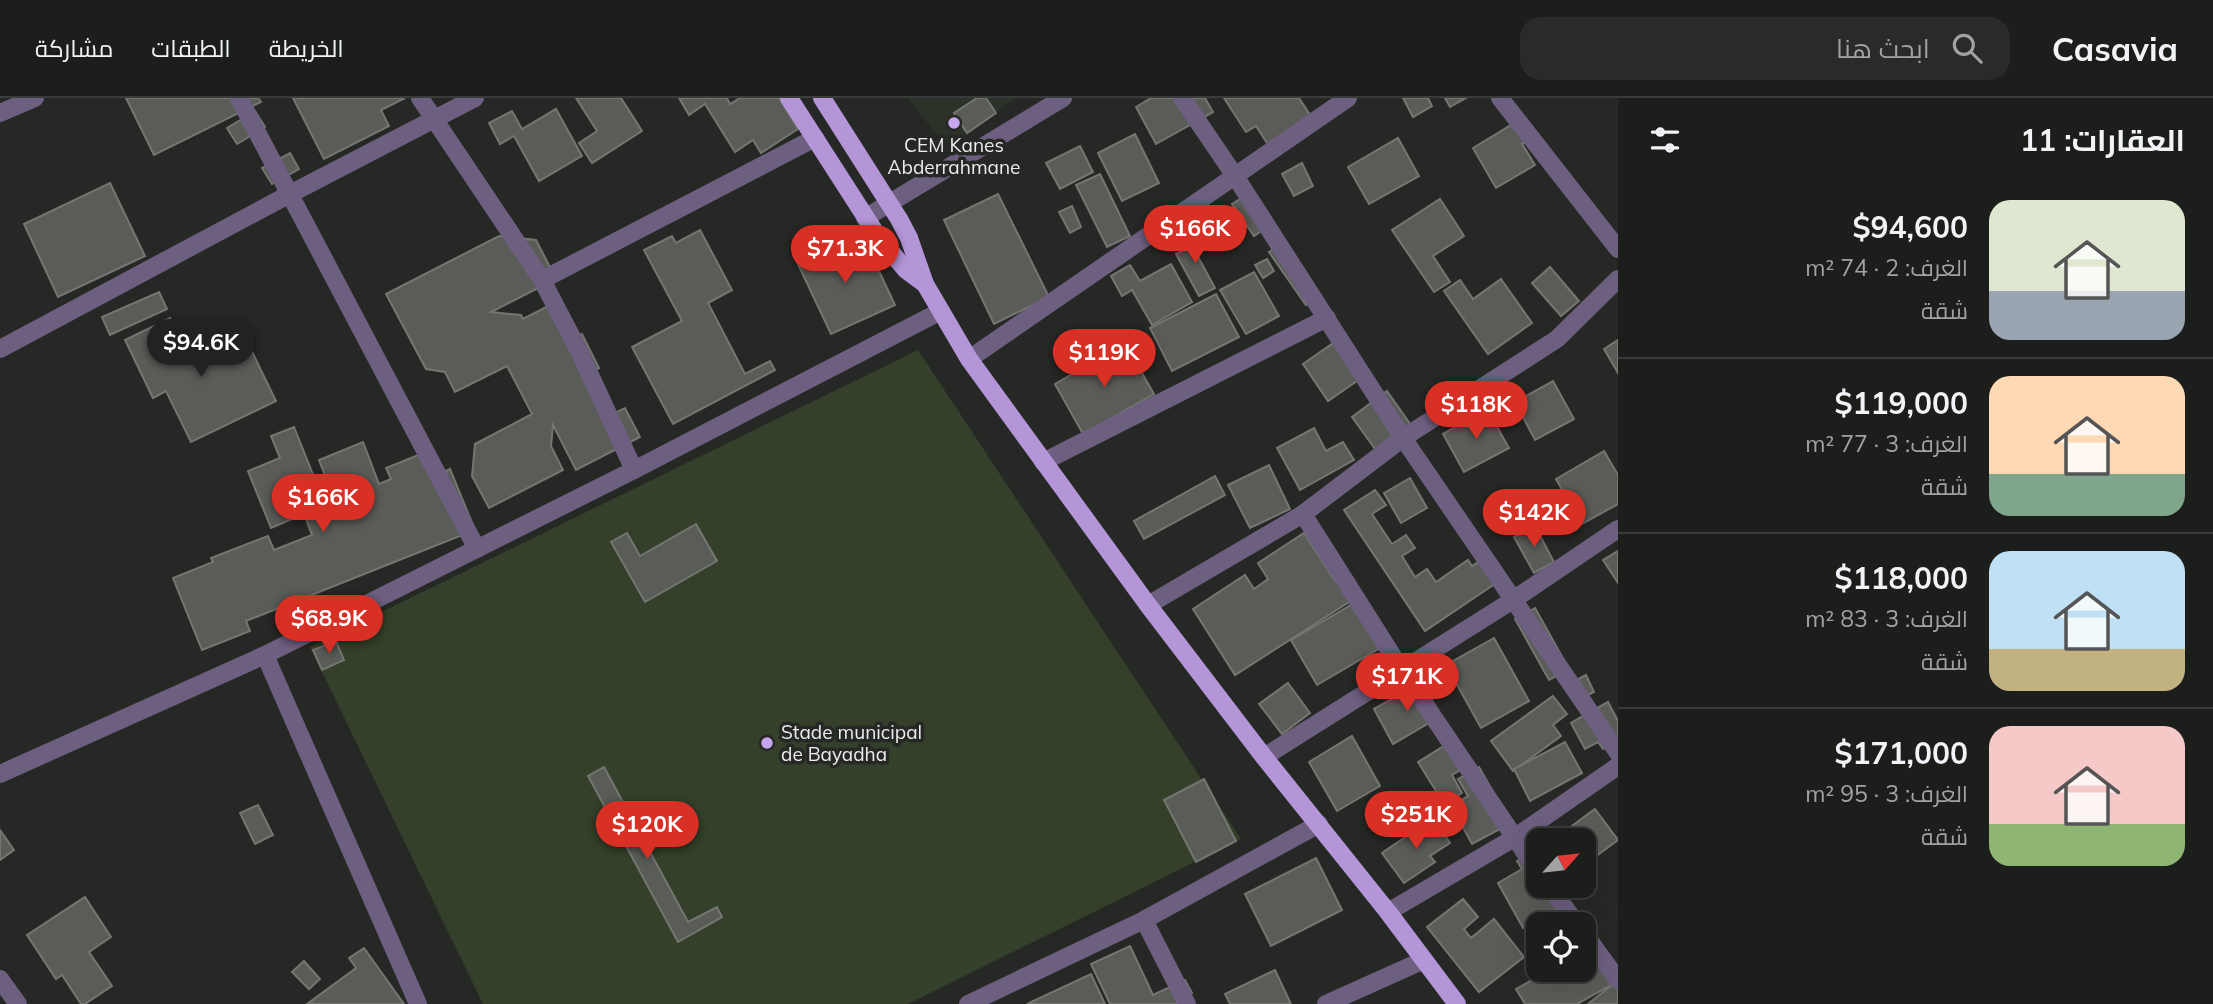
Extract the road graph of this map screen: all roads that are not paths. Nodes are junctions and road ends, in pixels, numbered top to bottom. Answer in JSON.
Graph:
{"nodes":[{"id":1,"x":35,"y":98,"type":"edge"},
{"id":2,"x":239,"y":98,"type":"edge"},
{"id":3,"x":420,"y":98,"type":"edge"},
{"id":4,"x":475,"y":98,"type":"edge"},
{"id":5,"x":789,"y":98,"type":"edge"},
{"id":6,"x":822,"y":98,"type":"edge"},
{"id":7,"x":1063,"y":98,"type":"edge"},
{"id":8,"x":1182,"y":98,"type":"edge"},
{"id":9,"x":1348,"y":98,"type":"edge"},
{"id":10,"x":1500,"y":98,"type":"edge"},
{"id":11,"x":0,"y":113,"type":"edge"},
{"id":12,"x":434,"y":120,"type":"junction"},
{"id":13,"x":815,"y":138,"type":"junction"},
{"id":14,"x":1235,"y":176,"type":"junction"},
{"id":15,"x":288,"y":195,"type":"junction"},
{"id":16,"x":890,"y":203,"type":"junction"},
{"id":17,"x":865,"y":218,"type":"junction"},
{"id":18,"x":1618,"y":249,"type":"edge"},
{"id":19,"x":1618,"y":279,"type":"edge"},
{"id":20,"x":542,"y":280,"type":"junction"},
{"id":21,"x":925,"y":284,"type":"junction"},
{"id":22,"x":941,"y":311,"type":"junction"},
{"id":23,"x":1327,"y":318,"type":"junction"},
{"id":24,"x":0,"y":349,"type":"edge"},
{"id":25,"x":970,"y":359,"type":"junction"},
{"id":26,"x":1403,"y":438,"type":"junction"},
{"id":27,"x":1043,"y":462,"type":"junction"},
{"id":28,"x":634,"y":470,"type":"junction"},
{"id":29,"x":1303,"y":514,"type":"junction"},
{"id":30,"x":1618,"y":528,"type":"edge"},
{"id":31,"x":477,"y":549,"type":"junction"},
{"id":32,"x":1513,"y":600,"type":"junction"},
{"id":33,"x":1147,"y":605,"type":"junction"},
{"id":34,"x":265,"y":655,"type":"junction"},
{"id":35,"x":1401,"y":669,"type":"junction"},
{"id":36,"x":1618,"y":753,"type":"edge"},
{"id":37,"x":1264,"y":757,"type":"junction"},
{"id":38,"x":1618,"y":766,"type":"edge"},
{"id":39,"x":0,"y":775,"type":"edge"},
{"id":40,"x":1319,"y":824,"type":"junction"},
{"id":41,"x":1514,"y":838,"type":"junction"},
{"id":42,"x":1526,"y":855,"type":"edge"},
{"id":43,"x":1388,"y":912,"type":"junction"},
{"id":44,"x":1144,"y":920,"type":"junction"},
{"id":45,"x":1596,"y":950,"type":"edge"},
{"id":46,"x":1424,"y":960,"type":"junction"},
{"id":47,"x":0,"y":978,"type":"edge"},
{"id":48,"x":1618,"y":980,"type":"edge"},
{"id":49,"x":18,"y":1004,"type":"edge"},
{"id":50,"x":418,"y":1004,"type":"edge"},
{"id":51,"x":968,"y":1004,"type":"edge"},
{"id":52,"x":1187,"y":1004,"type":"edge"},
{"id":53,"x":1326,"y":1004,"type":"edge"},
{"id":54,"x":1457,"y":1004,"type":"edge"}],
"edges":[{"from":1,"to":11,"type":"street"},
{"from":2,"to":15,"type":"street"},
{"from":3,"to":12,"type":"street"},
{"from":4,"to":12,"type":"street"},
{"from":5,"to":13,"type":"main road"},
{"from":6,"to":16,"type":"main road"},
{"from":7,"to":16,"type":"street"},
{"from":8,"to":14,"type":"street"},
{"from":9,"to":14,"type":"street"},
{"from":10,"to":18,"type":"street"},
{"from":12,"to":15,"type":"street"},
{"from":12,"to":20,"type":"street"},
{"from":13,"to":17,"type":"main road"},
{"from":13,"to":20,"type":"street"},
{"from":14,"to":23,"type":"street"},
{"from":14,"to":25,"type":"street"},
{"from":15,"to":24,"type":"street"},
{"from":15,"to":31,"type":"street"},
{"from":16,"to":17,"type":"street"},
{"from":16,"to":21,"type":"main road"},
{"from":17,"to":21,"type":"main road"},
{"from":19,"to":26,"type":"street"},
{"from":20,"to":28,"type":"street"},
{"from":21,"to":22,"type":"main road"},
{"from":22,"to":25,"type":"main road"},
{"from":22,"to":28,"type":"street"},
{"from":23,"to":26,"type":"street"},
{"from":23,"to":27,"type":"street"},
{"from":25,"to":27,"type":"main road"},
{"from":26,"to":29,"type":"street"},
{"from":26,"to":32,"type":"street"},
{"from":27,"to":33,"type":"main road"},
{"from":28,"to":31,"type":"street"},
{"from":29,"to":33,"type":"street"},
{"from":29,"to":35,"type":"street"},
{"from":30,"to":32,"type":"street"},
{"from":31,"to":34,"type":"street"},
{"from":32,"to":35,"type":"street"},
{"from":32,"to":36,"type":"street"},
{"from":33,"to":37,"type":"main road"},
{"from":34,"to":39,"type":"street"},
{"from":34,"to":50,"type":"street"},
{"from":35,"to":37,"type":"street"},
{"from":35,"to":41,"type":"street"},
{"from":37,"to":40,"type":"main road"},
{"from":38,"to":41,"type":"street"},
{"from":40,"to":43,"type":"main road"},
{"from":40,"to":44,"type":"street"},
{"from":41,"to":42,"type":"street"},
{"from":41,"to":43,"type":"street"},
{"from":43,"to":46,"type":"main road"},
{"from":44,"to":51,"type":"street"},
{"from":44,"to":52,"type":"street"},
{"from":45,"to":48,"type":"street"},
{"from":46,"to":53,"type":"street"},
{"from":46,"to":54,"type":"main road"},
{"from":47,"to":49,"type":"street"}]}
